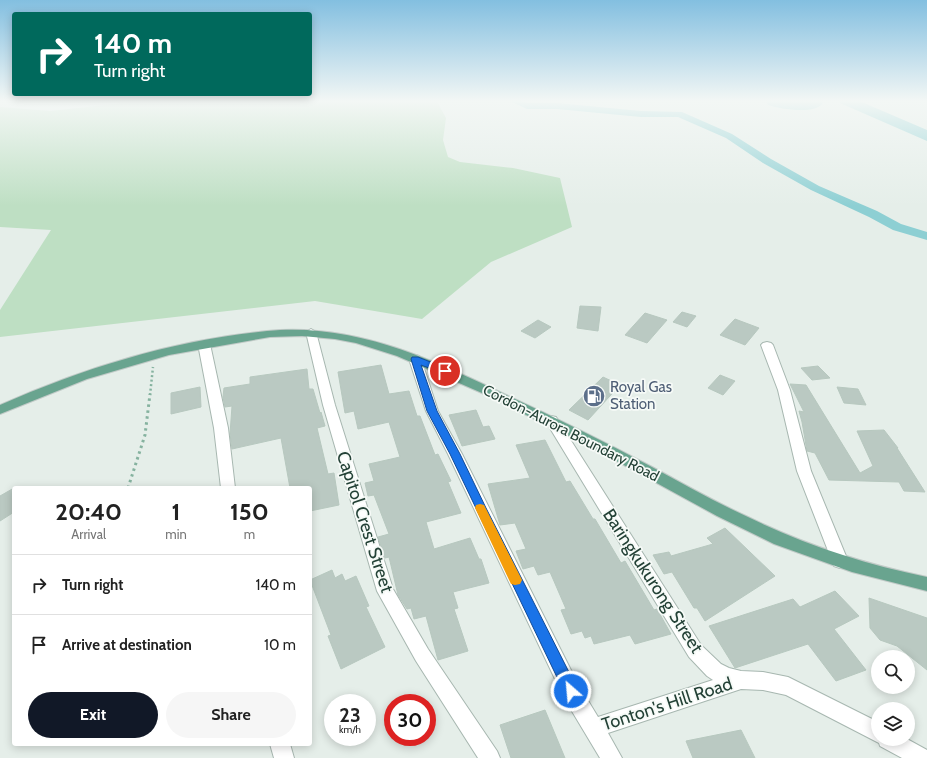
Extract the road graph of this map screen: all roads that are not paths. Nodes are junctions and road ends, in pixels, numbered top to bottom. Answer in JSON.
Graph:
{"nodes":[{"id":1,"x":310,"y":332,"type":"junction"},
{"id":2,"x":204,"y":344,"type":"junction"},
{"id":3,"x":767,"y":345,"type":"dead end"},
{"id":4,"x":415,"y":359,"type":"junction"},
{"id":5,"x":0,"y":410,"type":"edge"},
{"id":6,"x":551,"y":420,"type":"junction"},
{"id":7,"x":228,"y":486,"type":"edge"},
{"id":8,"x":840,"y":561,"type":"junction"},
{"id":9,"x":927,"y":584,"type":"edge"},
{"id":10,"x":741,"y":680,"type":"junction"},
{"id":11,"x":594,"y":728,"type":"junction"},
{"id":12,"x":871,"y":730,"type":"edge"},
{"id":13,"x":281,"y":746,"type":"edge"},
{"id":14,"x":900,"y":746,"type":"edge"},
{"id":15,"x":284,"y":758,"type":"edge"},
{"id":16,"x":490,"y":758,"type":"edge"},
{"id":17,"x":612,"y":758,"type":"edge"},
{"id":18,"x":922,"y":758,"type":"edge"}],
"edges":[{"from":1,"to":2,"type":"main road","name":"Cordon-Aurora Boundary Road"},
{"from":1,"to":4,"type":"main road","name":"Cordon-Aurora Boundary Road"},
{"from":1,"to":16,"type":"street","name":"Capitol Crest Street"},
{"from":2,"to":5,"type":"main road","name":"Cordon-Aurora Boundary Road"},
{"from":2,"to":7,"type":"street"},
{"from":3,"to":8,"type":"street"},
{"from":4,"to":6,"type":"main road","name":"Cordon-Aurora Boundary Road"},
{"from":4,"to":11,"type":"street"},
{"from":6,"to":8,"type":"main road","name":"Cordon-Aurora Boundary Road"},
{"from":6,"to":10,"type":"street","name":"Baringkukurong Street"},
{"from":8,"to":9,"type":"main road","name":"Cordon-Aurora Boundary Road"},
{"from":10,"to":11,"type":"street","name":"Tonton's Hill Road"},
{"from":10,"to":12,"type":"street","name":"Baringkukurong Street"},
{"from":11,"to":17,"type":"street"},
{"from":13,"to":15,"type":"street"},
{"from":14,"to":18,"type":"street"}]}
